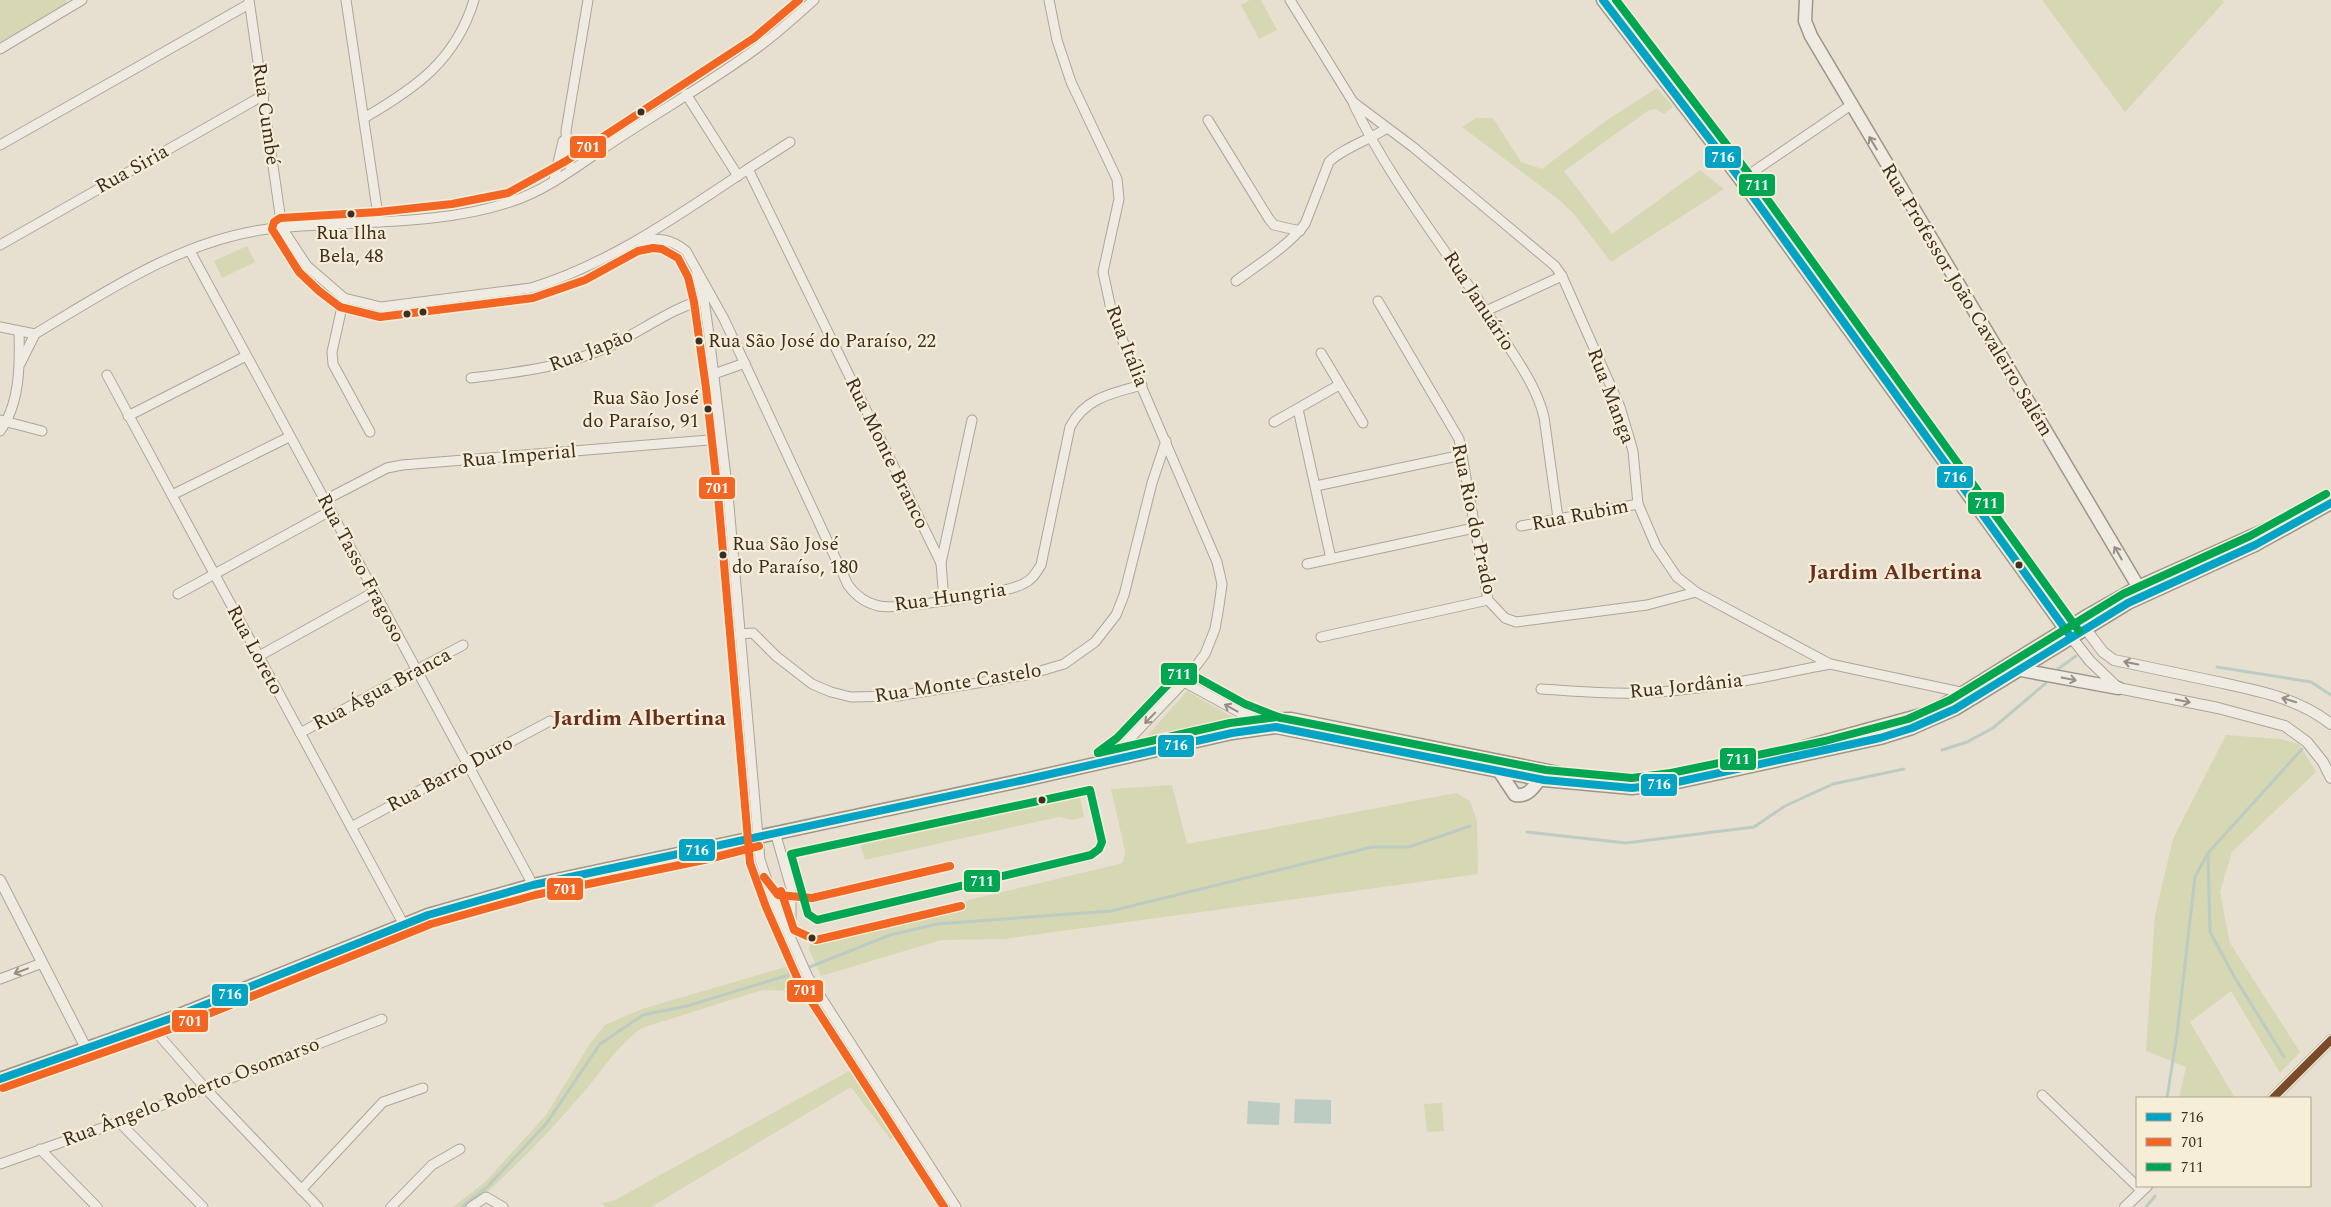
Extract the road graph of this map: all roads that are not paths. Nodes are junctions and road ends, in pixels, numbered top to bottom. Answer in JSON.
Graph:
{"nodes":[{"id":1,"x":346,"y":0,"type":"edge"},
{"id":2,"x":474,"y":0,"type":"edge"},
{"id":3,"x":588,"y":0,"type":"edge"},
{"id":4,"x":814,"y":0,"type":"edge"},
{"id":5,"x":1049,"y":0,"type":"edge"},
{"id":6,"x":1290,"y":0,"type":"edge"},
{"id":7,"x":1603,"y":0,"type":"edge"},
{"id":8,"x":1806,"y":0,"type":"edge"},
{"id":9,"x":77,"y":1,"type":"edge"},
{"id":10,"x":249,"y":2,"type":"edge"},
{"id":11,"x":0,"y":48,"type":"edge"},
{"id":12,"x":686,"y":94,"type":"junction"},
{"id":13,"x":264,"y":96,"type":"junction"},
{"id":14,"x":1353,"y":102,"type":"junction"},
{"id":15,"x":1851,"y":105,"type":"junction"},
{"id":16,"x":364,"y":118,"type":"junction"},
{"id":17,"x":1208,"y":120,"type":"dead end"},
{"id":18,"x":1387,"y":128,"type":"junction"},
{"id":19,"x":566,"y":131,"type":"junction"},
{"id":20,"x":1370,"y":139,"type":"junction"},
{"id":21,"x":790,"y":142,"type":"dead end"},
{"id":22,"x":0,"y":145,"type":"edge"},
{"id":23,"x":571,"y":169,"type":"junction"},
{"id":24,"x":748,"y":169,"type":"junction"},
{"id":25,"x":738,"y":176,"type":"junction"},
{"id":26,"x":554,"y":180,"type":"junction"},
{"id":27,"x":1741,"y":180,"type":"junction"},
{"id":28,"x":379,"y":222,"type":"junction"},
{"id":29,"x":282,"y":228,"type":"junction"},
{"id":30,"x":1300,"y":231,"type":"junction"},
{"id":31,"x":634,"y":242,"type":"junction"},
{"id":32,"x":0,"y":245,"type":"edge"},
{"id":33,"x":190,"y":251,"type":"junction"},
{"id":34,"x":697,"y":273,"type":"junction"},
{"id":35,"x":1562,"y":276,"type":"junction"},
{"id":36,"x":1236,"y":281,"type":"dead end"},
{"id":37,"x":344,"y":298,"type":"junction"},
{"id":38,"x":704,"y":300,"type":"junction"},
{"id":39,"x":1378,"y":301,"type":"dead end"},
{"id":40,"x":1486,"y":311,"type":"junction"},
{"id":41,"x":0,"y":327,"type":"edge"},
{"id":42,"x":19,"y":332,"type":"junction"},
{"id":43,"x":35,"y":334,"type":"junction"},
{"id":44,"x":1321,"y":353,"type":"dead end"},
{"id":45,"x":246,"y":356,"type":"junction"},
{"id":46,"x":745,"y":363,"type":"junction"},
{"id":47,"x":20,"y":364,"type":"junction"},
{"id":48,"x":714,"y":374,"type":"junction"},
{"id":49,"x":106,"y":375,"type":"dead end"},
{"id":50,"x":471,"y":378,"type":"dead end"},
{"id":51,"x":1339,"y":385,"type":"junction"},
{"id":52,"x":1142,"y":386,"type":"junction"},
{"id":53,"x":1298,"y":409,"type":"junction"},
{"id":54,"x":128,"y":416,"type":"junction"},
{"id":55,"x":972,"y":420,"type":"dead end"},
{"id":56,"x":4,"y":421,"type":"edge"},
{"id":57,"x":1274,"y":422,"type":"dead end"},
{"id":58,"x":1363,"y":423,"type":"dead end"},
{"id":59,"x":0,"y":431,"type":"edge"},
{"id":60,"x":42,"y":431,"type":"dead end"},
{"id":61,"x":370,"y":432,"type":"dead end"},
{"id":62,"x":289,"y":437,"type":"junction"},
{"id":63,"x":721,"y":439,"type":"junction"},
{"id":64,"x":1166,"y":441,"type":"junction"},
{"id":65,"x":1462,"y":454,"type":"junction"},
{"id":66,"x":1316,"y":486,"type":"junction"},
{"id":67,"x":2331,"y":494,"type":"edge"},
{"id":68,"x":172,"y":495,"type":"junction"},
{"id":69,"x":324,"y":500,"type":"junction"},
{"id":70,"x":2331,"y":503,"type":"edge"},
{"id":71,"x":1638,"y":504,"type":"junction"},
{"id":72,"x":330,"y":511,"type":"junction"},
{"id":73,"x":1558,"y":518,"type":"junction"},
{"id":74,"x":1521,"y":526,"type":"dead end"},
{"id":75,"x":1474,"y":528,"type":"junction"},
{"id":76,"x":1331,"y":559,"type":"junction"},
{"id":77,"x":941,"y":563,"type":"junction"},
{"id":78,"x":1307,"y":564,"type":"dead end"},
{"id":79,"x":214,"y":574,"type":"junction"},
{"id":80,"x":2140,"y":591,"type":"junction"},
{"id":81,"x":374,"y":592,"type":"junction"},
{"id":82,"x":1696,"y":592,"type":"junction"},
{"id":83,"x":178,"y":594,"type":"dead end"},
{"id":84,"x":1488,"y":600,"type":"junction"},
{"id":85,"x":944,"y":601,"type":"junction"},
{"id":86,"x":2085,"y":628,"type":"junction"},
{"id":87,"x":2068,"y":633,"type":"junction"},
{"id":88,"x":739,"y":634,"type":"junction"},
{"id":89,"x":1321,"y":637,"type":"dead end"},
{"id":90,"x":464,"y":645,"type":"dead end"},
{"id":91,"x":259,"y":656,"type":"junction"},
{"id":92,"x":1830,"y":664,"type":"junction"},
{"id":93,"x":2021,"y":670,"type":"junction"},
{"id":94,"x":417,"y":672,"type":"junction"},
{"id":95,"x":1184,"y":682,"type":"junction"},
{"id":96,"x":2118,"y":688,"type":"junction"},
{"id":97,"x":1542,"y":689,"type":"dead end"},
{"id":98,"x":1962,"y":693,"type":"junction"},
{"id":99,"x":1977,"y":696,"type":"junction"},
{"id":100,"x":550,"y":721,"type":"dead end"},
{"id":101,"x":1259,"y":721,"type":"junction"},
{"id":102,"x":2331,"y":724,"type":"edge"},
{"id":103,"x":1276,"y":727,"type":"junction"},
{"id":104,"x":300,"y":733,"type":"junction"},
{"id":105,"x":1100,"y":763,"type":"junction"},
{"id":106,"x":467,"y":766,"type":"junction"},
{"id":107,"x":1499,"y":771,"type":"junction"},
{"id":108,"x":2331,"y":778,"type":"edge"},
{"id":109,"x":1540,"y":780,"type":"junction"},
{"id":110,"x":351,"y":827,"type":"junction"},
{"id":111,"x":775,"y":832,"type":"junction"},
{"id":112,"x":757,"y":836,"type":"junction"},
{"id":113,"x":0,"y":880,"type":"edge"},
{"id":114,"x":533,"y":885,"type":"junction"},
{"id":115,"x":404,"y":925,"type":"junction"},
{"id":116,"x":791,"y":937,"type":"junction"},
{"id":117,"x":42,"y":963,"type":"junction"},
{"id":118,"x":0,"y":979,"type":"edge"},
{"id":119,"x":382,"y":1019,"type":"dead end"},
{"id":120,"x":150,"y":1025,"type":"junction"},
{"id":121,"x":2331,"y":1040,"type":"edge"},
{"id":122,"x":86,"y":1048,"type":"junction"},
{"id":123,"x":0,"y":1079,"type":"edge"},
{"id":124,"x":423,"y":1088,"type":"dead end"},
{"id":125,"x":206,"y":1089,"type":"junction"},
{"id":126,"x":2042,"y":1095,"type":"dead end"},
{"id":127,"x":2274,"y":1097,"type":"edge"},
{"id":128,"x":120,"y":1122,"type":"junction"},
{"id":129,"x":40,"y":1149,"type":"junction"},
{"id":130,"x":460,"y":1149,"type":"dead end"},
{"id":131,"x":0,"y":1164,"type":"edge"},
{"id":132,"x":2136,"y":1181,"type":"edge"},
{"id":133,"x":2144,"y":1188,"type":"edge"},
{"id":134,"x":301,"y":1190,"type":"junction"},
{"id":135,"x":97,"y":1207,"type":"edge"},
{"id":136,"x":203,"y":1207,"type":"edge"},
{"id":137,"x":318,"y":1207,"type":"edge"},
{"id":138,"x":391,"y":1207,"type":"edge"},
{"id":139,"x":471,"y":1207,"type":"edge"},
{"id":140,"x":502,"y":1207,"type":"edge"},
{"id":141,"x":956,"y":1207,"type":"edge"},
{"id":142,"x":2125,"y":1207,"type":"edge"}],
"edges":[{"from":1,"to":16,"type":"street"},
{"from":2,"to":16,"type":"street"},
{"from":3,"to":19,"type":"street"},
{"from":4,"to":12,"type":"street"},
{"from":5,"to":52,"type":"street","name":"Rua Itália"},
{"from":6,"to":14,"type":"street","name":"Rua Manga"},
{"from":7,"to":27,"type":"main road"},
{"from":8,"to":15,"type":"main road","name":"Rua Professor João Cavaleiro Salém"},
{"from":9,"to":11,"type":"street"},
{"from":10,"to":13,"type":"street","name":"Rua Cumbé"},
{"from":10,"to":22,"type":"street"},
{"from":12,"to":23,"type":"street"},
{"from":12,"to":25,"type":"street"},
{"from":13,"to":29,"type":"street","name":"Rua Cumbé"},
{"from":13,"to":32,"type":"street","name":"Rua Siria"},
{"from":14,"to":18,"type":"street","name":"Rua Manga"},
{"from":14,"to":20,"type":"street","name":"Rua Januário"},
{"from":15,"to":27,"type":"street"},
{"from":80,"to":15,"type":"main road","name":"Rua Professor João Cavaleiro Salém","one_way":true},
{"from":16,"to":28,"type":"street"},
{"from":17,"to":30,"type":"street"},
{"from":18,"to":20,"type":"street"},
{"from":18,"to":35,"type":"street","name":"Rua Manga"},
{"from":19,"to":23,"type":"street"},
{"from":19,"to":26,"type":"street"},
{"from":20,"to":30,"type":"street"},
{"from":20,"to":40,"type":"street","name":"Rua Januário"},
{"from":21,"to":24,"type":"street"},
{"from":23,"to":26,"type":"street"},
{"from":24,"to":25,"type":"street"},
{"from":24,"to":77,"type":"street","name":"Rua Monte Branco"},
{"from":25,"to":31,"type":"street"},
{"from":26,"to":28,"type":"street"},
{"from":27,"to":87,"type":"main road"},
{"from":28,"to":29,"type":"street"},
{"from":29,"to":33,"type":"street"},
{"from":29,"to":37,"type":"street"},
{"from":30,"to":36,"type":"street"},
{"from":31,"to":34,"type":"street","name":"Rua Hungria"},
{"from":31,"to":37,"type":"street"},
{"from":33,"to":43,"type":"street"},
{"from":33,"to":45,"type":"street","name":"Rua Tasso Fragoso"},
{"from":34,"to":38,"type":"street"},
{"from":34,"to":46,"type":"street","name":"Rua Hungria"},
{"from":35,"to":40,"type":"street"},
{"from":35,"to":71,"type":"street","name":"Rua Manga"},
{"from":37,"to":61,"type":"street"},
{"from":38,"to":48,"type":"street"},
{"from":38,"to":50,"type":"street","name":"Rua Japão"},
{"from":39,"to":65,"type":"street","name":"Rua Rio do Prado"},
{"from":40,"to":73,"type":"street","name":"Rua Januário"},
{"from":41,"to":42,"type":"street"},
{"from":42,"to":43,"type":"street"},
{"from":42,"to":47,"type":"street"},
{"from":43,"to":47,"type":"street"},
{"from":44,"to":51,"type":"street"},
{"from":45,"to":54,"type":"street"},
{"from":45,"to":62,"type":"street","name":"Rua Tasso Fragoso"},
{"from":46,"to":48,"type":"street"},
{"from":46,"to":85,"type":"street","name":"Rua Hungria"},
{"from":47,"to":56,"type":"street"},
{"from":48,"to":63,"type":"street"},
{"from":49,"to":54,"type":"street","name":"Rua Loreto"},
{"from":51,"to":53,"type":"street"},
{"from":51,"to":58,"type":"street"},
{"from":52,"to":64,"type":"street","name":"Rua Itália"},
{"from":52,"to":85,"type":"street","name":"Rua Hungria"},
{"from":53,"to":57,"type":"street"},
{"from":53,"to":66,"type":"street"},
{"from":54,"to":68,"type":"street","name":"Rua Loreto"},
{"from":55,"to":77,"type":"street"},
{"from":56,"to":59,"type":"street"},
{"from":56,"to":60,"type":"street"},
{"from":62,"to":68,"type":"street"},
{"from":62,"to":69,"type":"street","name":"Rua Tasso Fragoso"},
{"from":63,"to":69,"type":"street","name":"Rua Imperial"},
{"from":63,"to":88,"type":"street"},
{"from":64,"to":88,"type":"street","name":"Rua Monte Castelo"},
{"from":64,"to":95,"type":"street","name":"Rua Itália"},
{"from":65,"to":66,"type":"street"},
{"from":65,"to":75,"type":"street","name":"Rua Rio do Prado"},
{"from":66,"to":76,"type":"street"},
{"from":67,"to":80,"type":"main road"},
{"from":68,"to":79,"type":"street","name":"Rua Loreto"},
{"from":69,"to":72,"type":"street","name":"Rua Tasso Fragoso"},
{"from":70,"to":80,"type":"main road"},
{"from":71,"to":73,"type":"street","name":"Rua Rubim"},
{"from":71,"to":82,"type":"street","name":"Rua Manga"},
{"from":72,"to":79,"type":"street"},
{"from":72,"to":81,"type":"street","name":"Rua Tasso Fragoso"},
{"from":73,"to":74,"type":"street","name":"Rua Rubim"},
{"from":75,"to":76,"type":"street"},
{"from":75,"to":84,"type":"street","name":"Rua Rio do Prado"},
{"from":76,"to":78,"type":"street"},
{"from":77,"to":85,"type":"street"},
{"from":79,"to":83,"type":"street"},
{"from":79,"to":91,"type":"street","name":"Rua Loreto"},
{"from":80,"to":86,"type":"main road"},
{"from":80,"to":87,"type":"main road"},
{"from":81,"to":91,"type":"street"},
{"from":81,"to":94,"type":"street","name":"Rua Tasso Fragoso"},
{"from":82,"to":84,"type":"street","name":"Rua Rio do Prado"},
{"from":82,"to":92,"type":"street","name":"Rua Manga"},
{"from":84,"to":89,"type":"street"},
{"from":86,"to":87,"type":"main road"},
{"from":102,"to":86,"type":"street","one_way":true},
{"from":87,"to":93,"type":"main road"},
{"from":87,"to":96,"type":"street"},
{"from":87,"to":98,"type":"main road"},
{"from":88,"to":112,"type":"street"},
{"from":90,"to":94,"type":"street","name":"Rua Água Branca"},
{"from":91,"to":104,"type":"street","name":"Rua Loreto"},
{"from":92,"to":97,"type":"street","name":"Rua Jordânia"},
{"from":92,"to":98,"type":"street","name":"Rua Manga"},
{"from":93,"to":96,"type":"main road","one_way":true},
{"from":93,"to":99,"type":"main road"},
{"from":94,"to":104,"type":"street","name":"Rua Água Branca"},
{"from":94,"to":106,"type":"street","name":"Rua Tasso Fragoso"},
{"from":101,"to":95,"type":"street","one_way":true},
{"from":95,"to":105,"type":"street","name":"Rua Itália","one_way":true},
{"from":96,"to":108,"type":"street","one_way":true},
{"from":98,"to":99,"type":"street","name":"Rua Manga"},
{"from":98,"to":101,"type":"main road"},
{"from":99,"to":109,"type":"main road"},
{"from":100,"to":106,"type":"street","name":"Rua Barro Duro"},
{"from":101,"to":103,"type":"street"},
{"from":101,"to":105,"type":"main road"},
{"from":103,"to":105,"type":"main road"},
{"from":103,"to":107,"type":"main road"},
{"from":104,"to":110,"type":"street","name":"Rua Loreto"},
{"from":105,"to":111,"type":"main road"},
{"from":106,"to":110,"type":"street","name":"Rua Barro Duro"},
{"from":106,"to":114,"type":"street","name":"Rua Tasso Fragoso"},
{"from":107,"to":109,"type":"main road"},
{"from":107,"to":109,"type":"main road"},
{"from":110,"to":115,"type":"street","name":"Rua Loreto"},
{"from":111,"to":112,"type":"main road"},
{"from":111,"to":116,"type":"street"},
{"from":112,"to":114,"type":"main road"},
{"from":112,"to":116,"type":"street"},
{"from":113,"to":117,"type":"street"},
{"from":114,"to":115,"type":"main road"},
{"from":115,"to":120,"type":"main road"},
{"from":116,"to":141,"type":"street"},
{"from":117,"to":118,"type":"street","one_way":true},
{"from":117,"to":122,"type":"street"},
{"from":119,"to":125,"type":"street","name":"Rua Ângelo Roberto Osomarso"},
{"from":120,"to":122,"type":"main road"},
{"from":120,"to":125,"type":"street"},
{"from":121,"to":127,"type":"street"},
{"from":122,"to":123,"type":"main road"},
{"from":124,"to":134,"type":"street"},
{"from":125,"to":128,"type":"street","name":"Rua Ângelo Roberto Osomarso"},
{"from":125,"to":134,"type":"street"},
{"from":126,"to":132,"type":"street"},
{"from":128,"to":129,"type":"street","name":"Rua Ângelo Roberto Osomarso"},
{"from":128,"to":136,"type":"street"},
{"from":129,"to":131,"type":"street","name":"Rua Ângelo Roberto Osomarso"},
{"from":129,"to":135,"type":"street"},
{"from":130,"to":138,"type":"street"},
{"from":133,"to":142,"type":"street"},
{"from":134,"to":137,"type":"street"},
{"from":139,"to":140,"type":"street"}]}
